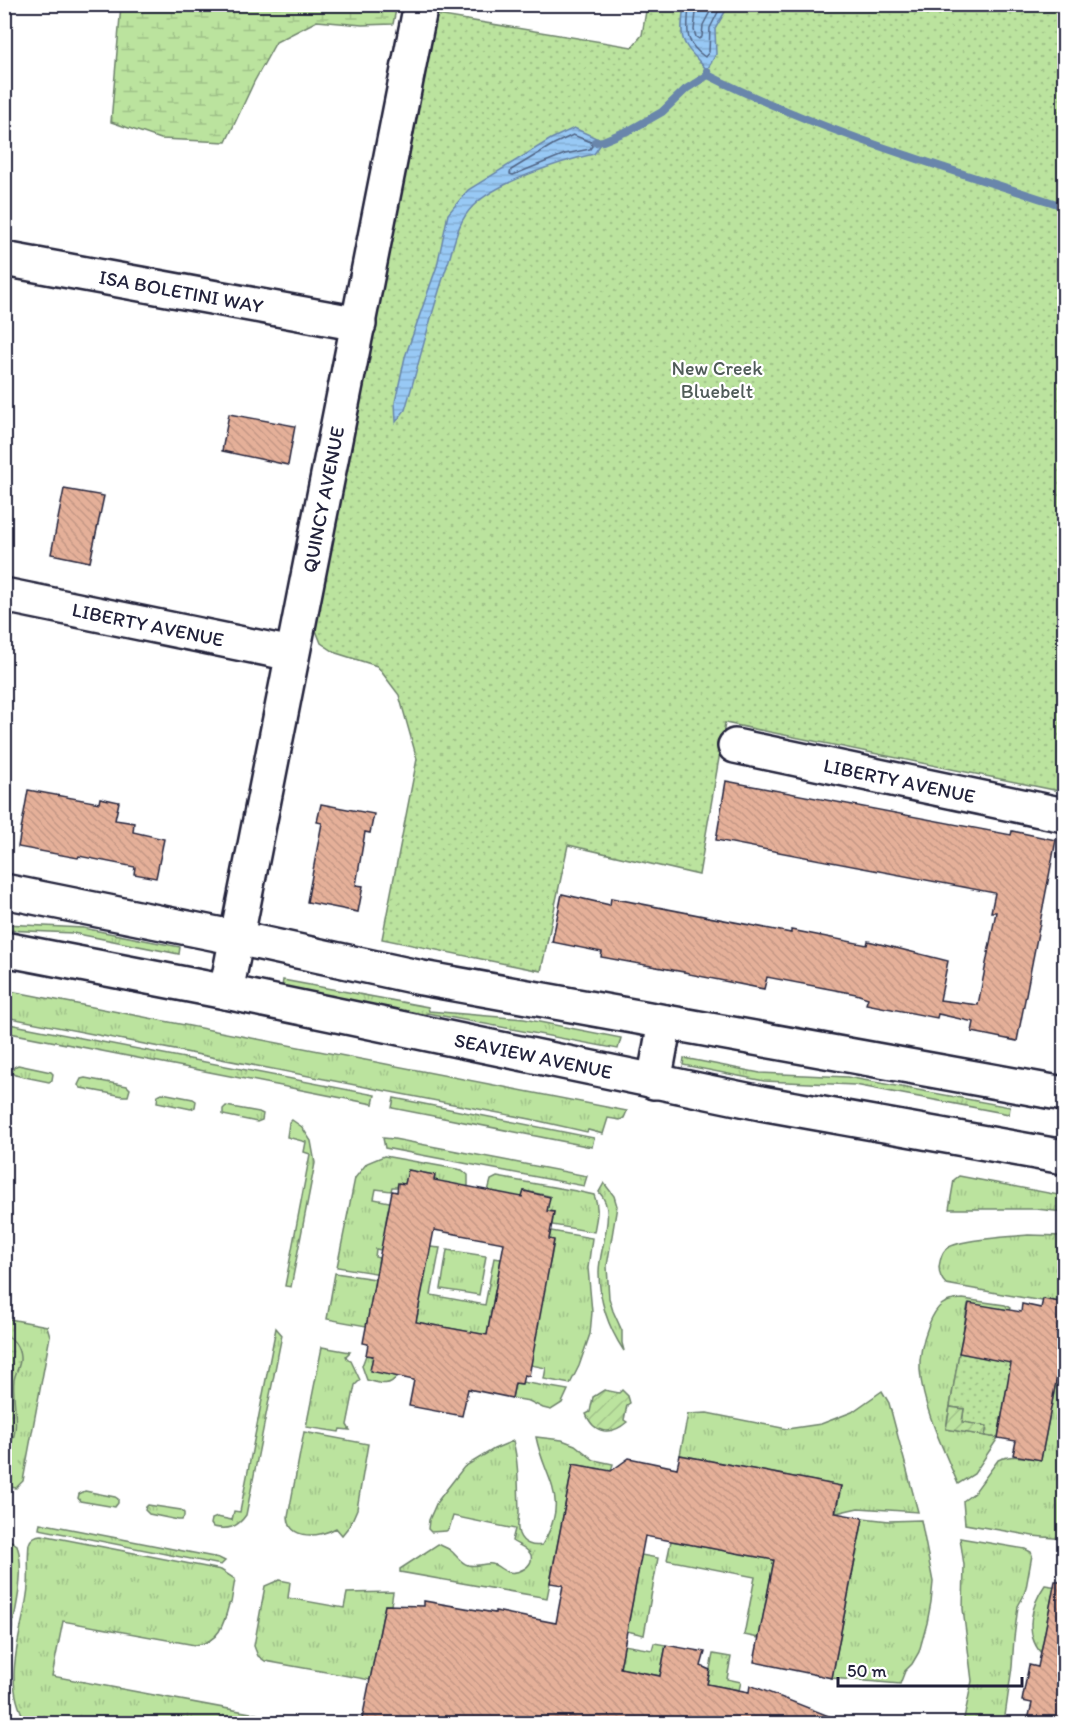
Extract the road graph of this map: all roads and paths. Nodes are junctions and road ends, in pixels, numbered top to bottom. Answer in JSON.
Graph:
{"nodes":[{"id":1,"x":421,"y":4,"type":"edge"},
{"id":2,"x":4,"y":259,"type":"edge"},
{"id":3,"x":359,"y":324,"type":"junction"},
{"id":4,"x":4,"y":595,"type":"edge"},
{"id":5,"x":292,"y":654,"type":"junction"},
{"id":6,"x":735,"y":746,"type":"dead end"},
{"id":7,"x":1065,"y":815,"type":"edge"},
{"id":8,"x":4,"y":891,"type":"edge"},
{"id":9,"x":237,"y":938,"type":"junction"},
{"id":10,"x":4,"y":949,"type":"edge"},
{"id":11,"x":226,"y":992,"type":"junction"},
{"id":12,"x":665,"y":1022,"type":"junction"},
{"id":13,"x":654,"y":1082,"type":"junction"},
{"id":14,"x":1065,"y":1094,"type":"edge"},
{"id":15,"x":1065,"y":1157,"type":"edge"}],
"edges":[{"from":1,"to":3,"type":"street","name":"QUINCY AVENUE"},
{"from":2,"to":3,"type":"street","name":"ISA BOLETINI WAY"},
{"from":3,"to":5,"type":"street","name":"QUINCY AVENUE"},
{"from":4,"to":5,"type":"street","name":"LIBERTY AVENUE"},
{"from":5,"to":9,"type":"street","name":"QUINCY AVENUE"},
{"from":6,"to":7,"type":"street","name":"LIBERTY AVENUE"},
{"from":8,"to":9,"type":"street"},
{"from":9,"to":11,"type":"street","name":"QUINCY AVENUE"},
{"from":9,"to":12,"type":"street"},
{"from":10,"to":11,"type":"street","name":"SEAVIEW AVENUE"},
{"from":11,"to":13,"type":"street","name":"SEAVIEW AVENUE"},
{"from":12,"to":13,"type":"street"},
{"from":12,"to":14,"type":"street"},
{"from":13,"to":15,"type":"street","name":"SEAVIEW AVENUE"}]}
